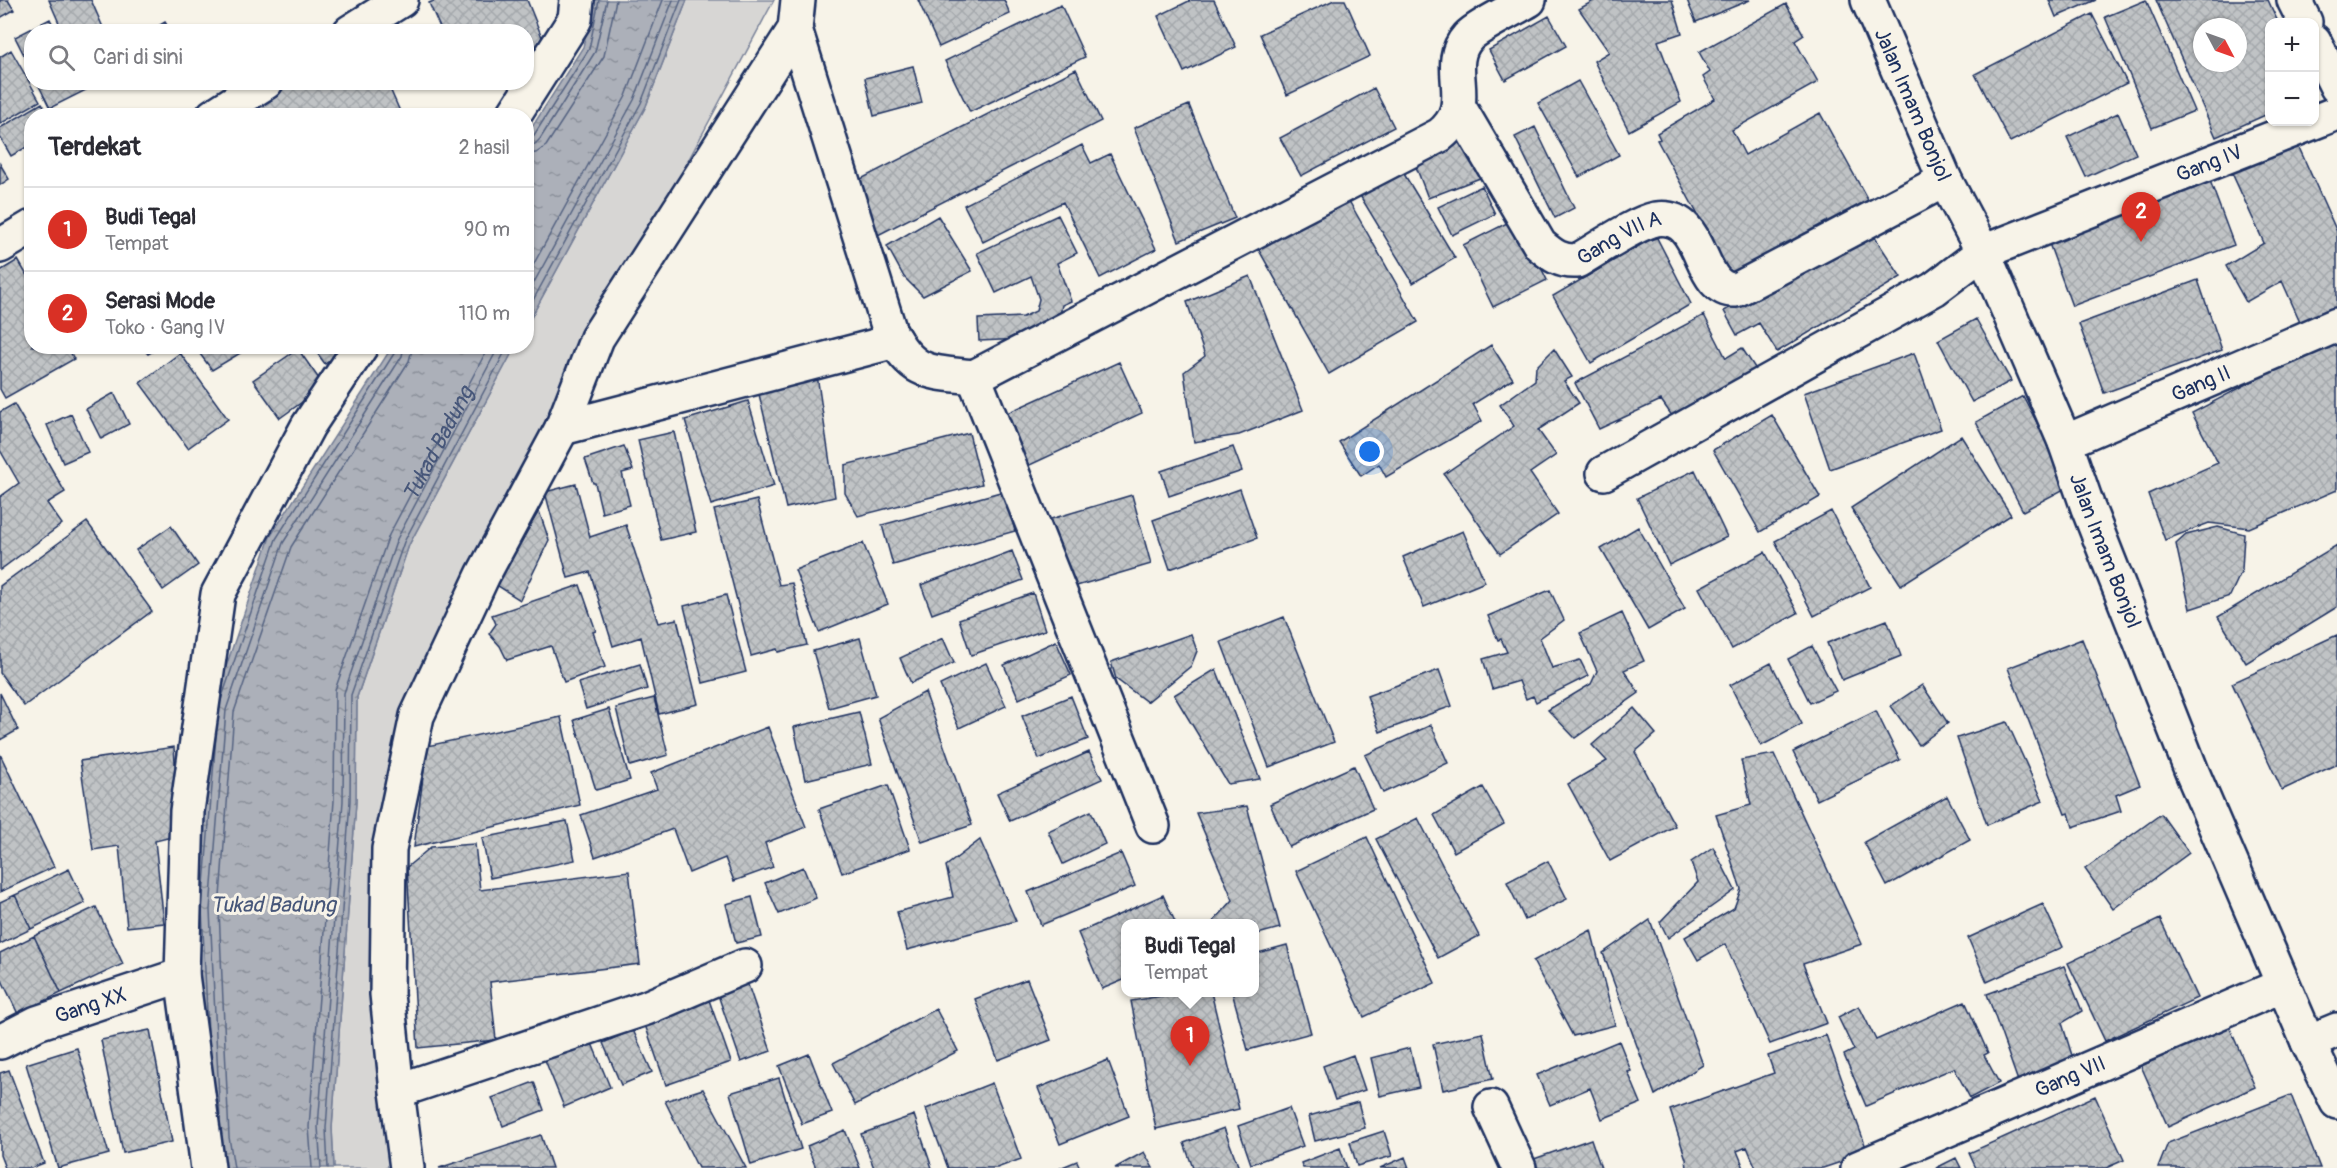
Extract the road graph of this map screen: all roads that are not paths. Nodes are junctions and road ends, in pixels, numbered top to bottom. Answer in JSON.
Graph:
{"nodes":[{"id":1,"x":401,"y":0,"type":"edge"},
{"id":2,"x":577,"y":0,"type":"edge"},
{"id":3,"x":1529,"y":0,"type":"edge"},
{"id":4,"x":1868,"y":0,"type":"edge"},
{"id":5,"x":2294,"y":0,"type":"edge"},
{"id":6,"x":797,"y":14,"type":"edge"},
{"id":7,"x":2303,"y":18,"type":"edge"},
{"id":8,"x":363,"y":24,"type":"edge"},
{"id":9,"x":2319,"y":52,"type":"edge"},
{"id":10,"x":534,"y":83,"type":"edge"},
{"id":11,"x":2337,"y":87,"type":"edge"},
{"id":12,"x":254,"y":90,"type":"edge"},
{"id":13,"x":529,"y":90,"type":"edge"},
{"id":14,"x":1459,"y":107,"type":"junction"},
{"id":15,"x":225,"y":108,"type":"edge"},
{"id":16,"x":518,"y":108,"type":"edge"},
{"id":17,"x":2337,"y":113,"type":"edge"},
{"id":18,"x":1945,"y":180,"type":"junction"},
{"id":19,"x":24,"y":231,"type":"edge"},
{"id":20,"x":0,"y":246,"type":"edge"},
{"id":21,"x":1983,"y":252,"type":"junction"},
{"id":22,"x":2337,"y":325,"type":"edge"},
{"id":23,"x":895,"y":341,"type":"junction"},
{"id":24,"x":356,"y":354,"type":"edge"},
{"id":25,"x":974,"y":377,"type":"junction"},
{"id":26,"x":562,"y":428,"type":"junction"},
{"id":27,"x":2065,"y":442,"type":"junction"},
{"id":28,"x":1604,"y":473,"type":"dead end"},
{"id":29,"x":1153,"y":826,"type":"dead end"},
{"id":30,"x":745,"y":966,"type":"dead end"},
{"id":31,"x":182,"y":975,"type":"junction"},
{"id":32,"x":2283,"y":985,"type":"junction"},
{"id":33,"x":2323,"y":1036,"type":"edge"},
{"id":34,"x":0,"y":1042,"type":"edge"},
{"id":35,"x":397,"y":1090,"type":"junction"},
{"id":36,"x":2337,"y":1102,"type":"edge"},
{"id":37,"x":1491,"y":1107,"type":"dead end"},
{"id":38,"x":208,"y":1168,"type":"edge"},
{"id":39,"x":407,"y":1168,"type":"edge"},
{"id":40,"x":1519,"y":1168,"type":"edge"},
{"id":41,"x":1858,"y":1168,"type":"edge"}],
"edges":[{"from":1,"to":8,"type":"main road"},
{"from":2,"to":10,"type":"main road"},
{"from":3,"to":14,"type":"main road"},
{"from":4,"to":18,"type":"main road","name":"Jalan Imam Bonjol"},
{"from":5,"to":7,"type":"main road"},
{"from":6,"to":23,"type":"main road"},
{"from":6,"to":26,"type":"main road"},
{"from":9,"to":11,"type":"main road"},
{"from":12,"to":15,"type":"main road"},
{"from":13,"to":16,"type":"main road"},
{"from":14,"to":18,"type":"main road","name":"Gang VII A"},
{"from":14,"to":25,"type":"main road"},
{"from":17,"to":21,"type":"main road","name":"Gang IV"},
{"from":18,"to":21,"type":"main road","name":"Jalan Imam Bonjol"},
{"from":19,"to":20,"type":"main road"},
{"from":21,"to":27,"type":"main road","name":"Jalan Imam Bonjol"},
{"from":21,"to":28,"type":"main road","name":"Gang IV"},
{"from":22,"to":27,"type":"main road","name":"Gang II"},
{"from":23,"to":25,"type":"main road"},
{"from":23,"to":26,"type":"main road"},
{"from":24,"to":31,"type":"main road"},
{"from":25,"to":29,"type":"main road"},
{"from":26,"to":35,"type":"main road"},
{"from":27,"to":32,"type":"main road","name":"Jalan Imam Bonjol"},
{"from":30,"to":35,"type":"main road"},
{"from":31,"to":34,"type":"main road","name":"Gang XX"},
{"from":31,"to":38,"type":"main road"},
{"from":32,"to":33,"type":"main road","name":"Jalan Imam Bonjol"},
{"from":32,"to":41,"type":"main road","name":"Gang VII"},
{"from":33,"to":36,"type":"main road","name":"Jalan Imam Bonjol"},
{"from":35,"to":39,"type":"main road"},
{"from":37,"to":40,"type":"main road"}]}
